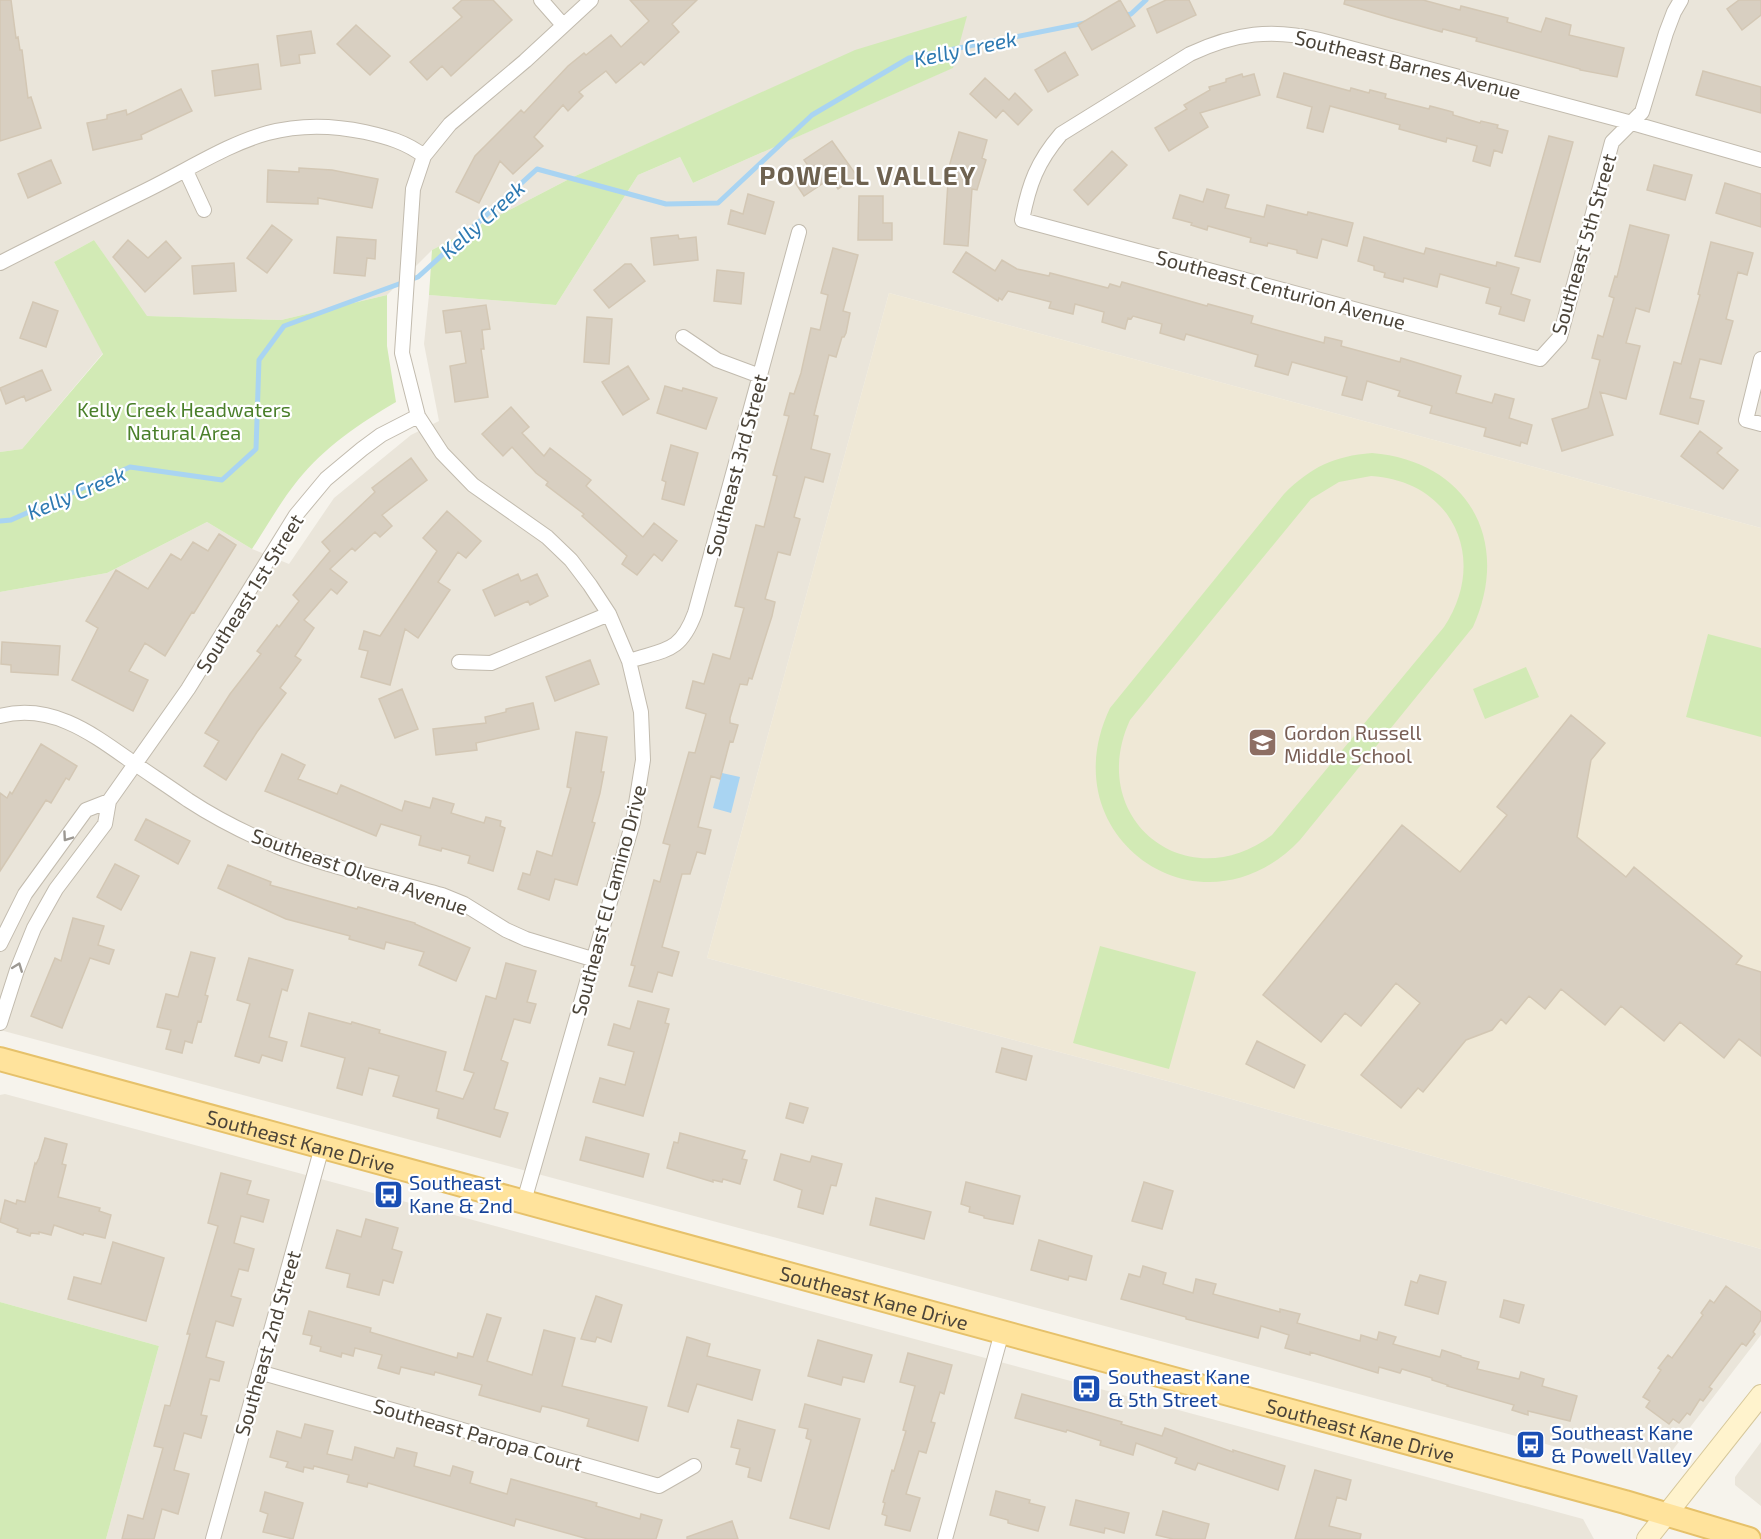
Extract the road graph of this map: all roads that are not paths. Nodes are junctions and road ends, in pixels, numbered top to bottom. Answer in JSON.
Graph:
{"nodes":[{"id":1,"x":541,"y":0,"type":"edge"},
{"id":2,"x":591,"y":0,"type":"edge"},
{"id":3,"x":1681,"y":0,"type":"edge"},
{"id":4,"x":563,"y":25,"type":"junction"},
{"id":5,"x":1632,"y":123,"type":"junction"},
{"id":6,"x":424,"y":156,"type":"junction"},
{"id":7,"x":1761,"y":160,"type":"edge"},
{"id":8,"x":186,"y":171,"type":"junction"},
{"id":9,"x":204,"y":210,"type":"dead end"},
{"id":10,"x":1022,"y":220,"type":"joint"},
{"id":11,"x":799,"y":232,"type":"dead end"},
{"id":12,"x":1,"y":261,"type":"edge"},
{"id":13,"x":683,"y":337,"type":"dead end"},
{"id":14,"x":1540,"y":359,"type":"joint"},
{"id":15,"x":1761,"y":359,"type":"edge"},
{"id":16,"x":760,"y":376,"type":"junction"},
{"id":17,"x":418,"y":416,"type":"junction"},
{"id":18,"x":1761,"y":424,"type":"edge"},
{"id":19,"x":609,"y":614,"type":"junction"},
{"id":20,"x":629,"y":661,"type":"junction"},
{"id":21,"x":459,"y":662,"type":"dead end"},
{"id":22,"x":0,"y":716,"type":"edge"},
{"id":23,"x":136,"y":764,"type":"junction"},
{"id":24,"x":110,"y":801,"type":"junction"},
{"id":25,"x":0,"y":944,"type":"edge"},
{"id":26,"x":592,"y":959,"type":"junction"},
{"id":27,"x":0,"y":1023,"type":"edge"},
{"id":28,"x":0,"y":1059,"type":"edge"},
{"id":29,"x":322,"y":1147,"type":"junction"},
{"id":30,"x":524,"y":1201,"type":"junction"},
{"id":31,"x":1002,"y":1332,"type":"junction"},
{"id":32,"x":259,"y":1372,"type":"junction"},
{"id":33,"x":1761,"y":1395,"type":"edge"},
{"id":34,"x":693,"y":1466,"type":"dead end"},
{"id":35,"x":1666,"y":1515,"type":"junction"},
{"id":36,"x":213,"y":1539,"type":"edge"},
{"id":37,"x":945,"y":1539,"type":"edge"},
{"id":38,"x":1647,"y":1539,"type":"edge"},
{"id":39,"x":1749,"y":1539,"type":"edge"}],
"edges":[{"from":1,"to":4,"type":"street"},
{"from":2,"to":4,"type":"street","name":"Southeast El Camino Drive"},
{"from":3,"to":5,"type":"street","name":"Southeast 5th Street"},
{"from":4,"to":6,"type":"street","name":"Southeast El Camino Drive"},
{"from":5,"to":7,"type":"street","name":"Southeast Barnes Avenue"},
{"from":5,"to":10,"type":"street","name":"Southeast Barnes Avenue"},
{"from":5,"to":14,"type":"street","name":"Southeast 5th Street"},
{"from":6,"to":8,"type":"street"},
{"from":6,"to":17,"type":"street","name":"Southeast El Camino Drive"},
{"from":8,"to":9,"type":"street"},
{"from":8,"to":12,"type":"street"},
{"from":10,"to":14,"type":"street","name":"Southeast Centurion Avenue"},
{"from":11,"to":16,"type":"street","name":"Southeast 3rd Street"},
{"from":13,"to":16,"type":"street"},
{"from":15,"to":18,"type":"street"},
{"from":16,"to":20,"type":"street","name":"Southeast 3rd Street"},
{"from":17,"to":19,"type":"street","name":"Southeast El Camino Drive"},
{"from":17,"to":23,"type":"street","name":"Southeast 1st Street"},
{"from":19,"to":20,"type":"street","name":"Southeast El Camino Drive"},
{"from":19,"to":21,"type":"street"},
{"from":20,"to":26,"type":"street","name":"Southeast El Camino Drive"},
{"from":22,"to":23,"type":"street","name":"Southeast Olvera Avenue"},
{"from":23,"to":24,"type":"street","name":"Southeast 1st Street"},
{"from":23,"to":26,"type":"street","name":"Southeast Olvera Avenue"},
{"from":24,"to":25,"type":"street","name":"Southeast 1st Street","one_way":true},
{"from":27,"to":24,"type":"street","name":"Southeast 1st Street","one_way":true},
{"from":26,"to":30,"type":"street","name":"Southeast El Camino Drive"},
{"from":28,"to":29,"type":"main road","name":"Southeast Kane Drive"},
{"from":29,"to":30,"type":"main road","name":"Southeast Kane Drive"},
{"from":29,"to":32,"type":"street","name":"Southeast 2nd Street"},
{"from":30,"to":31,"type":"main road","name":"Southeast Kane Drive"},
{"from":31,"to":35,"type":"main road","name":"Southeast Kane Drive"},
{"from":31,"to":37,"type":"street"},
{"from":32,"to":34,"type":"street","name":"Southeast Paropa Court"},
{"from":32,"to":36,"type":"street","name":"Southeast 2nd Street"},
{"from":33,"to":35,"type":"main road"},
{"from":35,"to":38,"type":"main road"},
{"from":35,"to":39,"type":"main road","name":"Southeast Kane Drive"}]}
